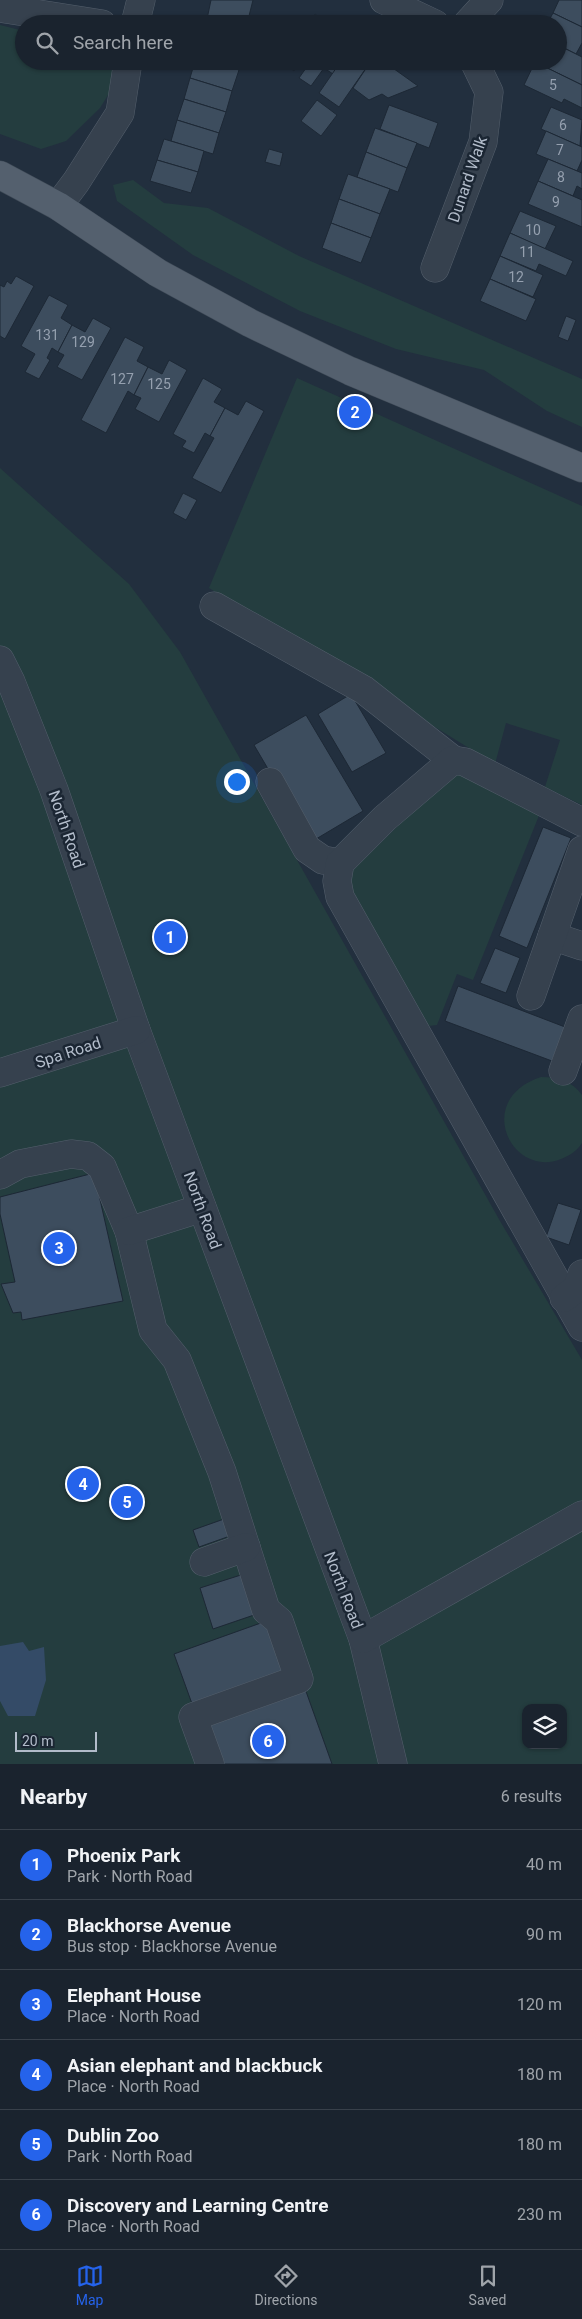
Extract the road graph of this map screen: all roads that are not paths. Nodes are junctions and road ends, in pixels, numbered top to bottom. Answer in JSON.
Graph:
{"nodes":[{"id":1,"x":142,"y":0,"type":"edge"},
{"id":2,"x":384,"y":0,"type":"edge"},
{"id":3,"x":489,"y":0,"type":"edge"},
{"id":4,"x":0,"y":8,"type":"edge"},
{"id":5,"x":45,"y":15,"type":"edge"},
{"id":6,"x":138,"y":15,"type":"edge"},
{"id":7,"x":416,"y":15,"type":"edge"},
{"id":8,"x":475,"y":15,"type":"edge"},
{"id":9,"x":127,"y":70,"type":"edge"},
{"id":10,"x":478,"y":70,"type":"edge"},
{"id":11,"x":0,"y":175,"type":"edge"},
{"id":12,"x":58,"y":206,"type":"junction"},
{"id":13,"x":435,"y":268,"type":"dead end"},
{"id":14,"x":582,"y":468,"type":"edge"},
{"id":15,"x":214,"y":606,"type":"dead end"},
{"id":16,"x":0,"y":660,"type":"edge"},
{"id":17,"x":453,"y":760,"type":"junction"},
{"id":18,"x":270,"y":782,"type":"dead end"},
{"id":19,"x":582,"y":822,"type":"edge"},
{"id":20,"x":582,"y":850,"type":"edge"},
{"id":21,"x":340,"y":863,"type":"junction"},
{"id":22,"x":552,"y":936,"type":"junction"},
{"id":23,"x":582,"y":946,"type":"edge"},
{"id":24,"x":531,"y":996,"type":"dead end"},
{"id":25,"x":582,"y":1019,"type":"edge"},
{"id":26,"x":136,"y":1030,"type":"junction"},
{"id":27,"x":563,"y":1071,"type":"dead end"},
{"id":28,"x":0,"y":1073,"type":"edge"},
{"id":29,"x":0,"y":1175,"type":"edge"},
{"id":30,"x":202,"y":1208,"type":"junction"},
{"id":31,"x":129,"y":1231,"type":"junction"},
{"id":32,"x":582,"y":1274,"type":"edge"},
{"id":33,"x":564,"y":1298,"type":"junction"},
{"id":34,"x":582,"y":1327,"type":"edge"},
{"id":35,"x":582,"y":1516,"type":"edge"},
{"id":36,"x":246,"y":1547,"type":"junction"},
{"id":37,"x":204,"y":1562,"type":"dead end"},
{"id":38,"x":362,"y":1639,"type":"junction"},
{"id":39,"x":210,"y":1764,"type":"edge"},
{"id":40,"x":393,"y":1764,"type":"edge"}],
"edges":[{"from":1,"to":6,"type":"street"},
{"from":2,"to":7,"type":"street"},
{"from":3,"to":8,"type":"street"},
{"from":4,"to":5,"type":"street"},
{"from":9,"to":12,"type":"street"},
{"from":10,"to":13,"type":"street","name":"Dunard Walk"},
{"from":11,"to":12,"type":"main road"},
{"from":12,"to":14,"type":"main road"},
{"from":15,"to":17,"type":"street"},
{"from":16,"to":26,"type":"street","name":"North Road"},
{"from":17,"to":19,"type":"street"},
{"from":17,"to":21,"type":"street"},
{"from":18,"to":21,"type":"street"},
{"from":20,"to":22,"type":"street"},
{"from":21,"to":33,"type":"street"},
{"from":22,"to":23,"type":"street"},
{"from":22,"to":24,"type":"street"},
{"from":25,"to":27,"type":"street"},
{"from":26,"to":28,"type":"street","name":"Spa Road"},
{"from":26,"to":30,"type":"street","name":"North Road"},
{"from":29,"to":31,"type":"street"},
{"from":30,"to":31,"type":"street"},
{"from":30,"to":38,"type":"street","name":"North Road"},
{"from":31,"to":36,"type":"street"},
{"from":32,"to":33,"type":"street"},
{"from":33,"to":34,"type":"street"},
{"from":35,"to":38,"type":"street"},
{"from":36,"to":37,"type":"street"},
{"from":36,"to":39,"type":"street"},
{"from":38,"to":40,"type":"street","name":"North Road"}]}
